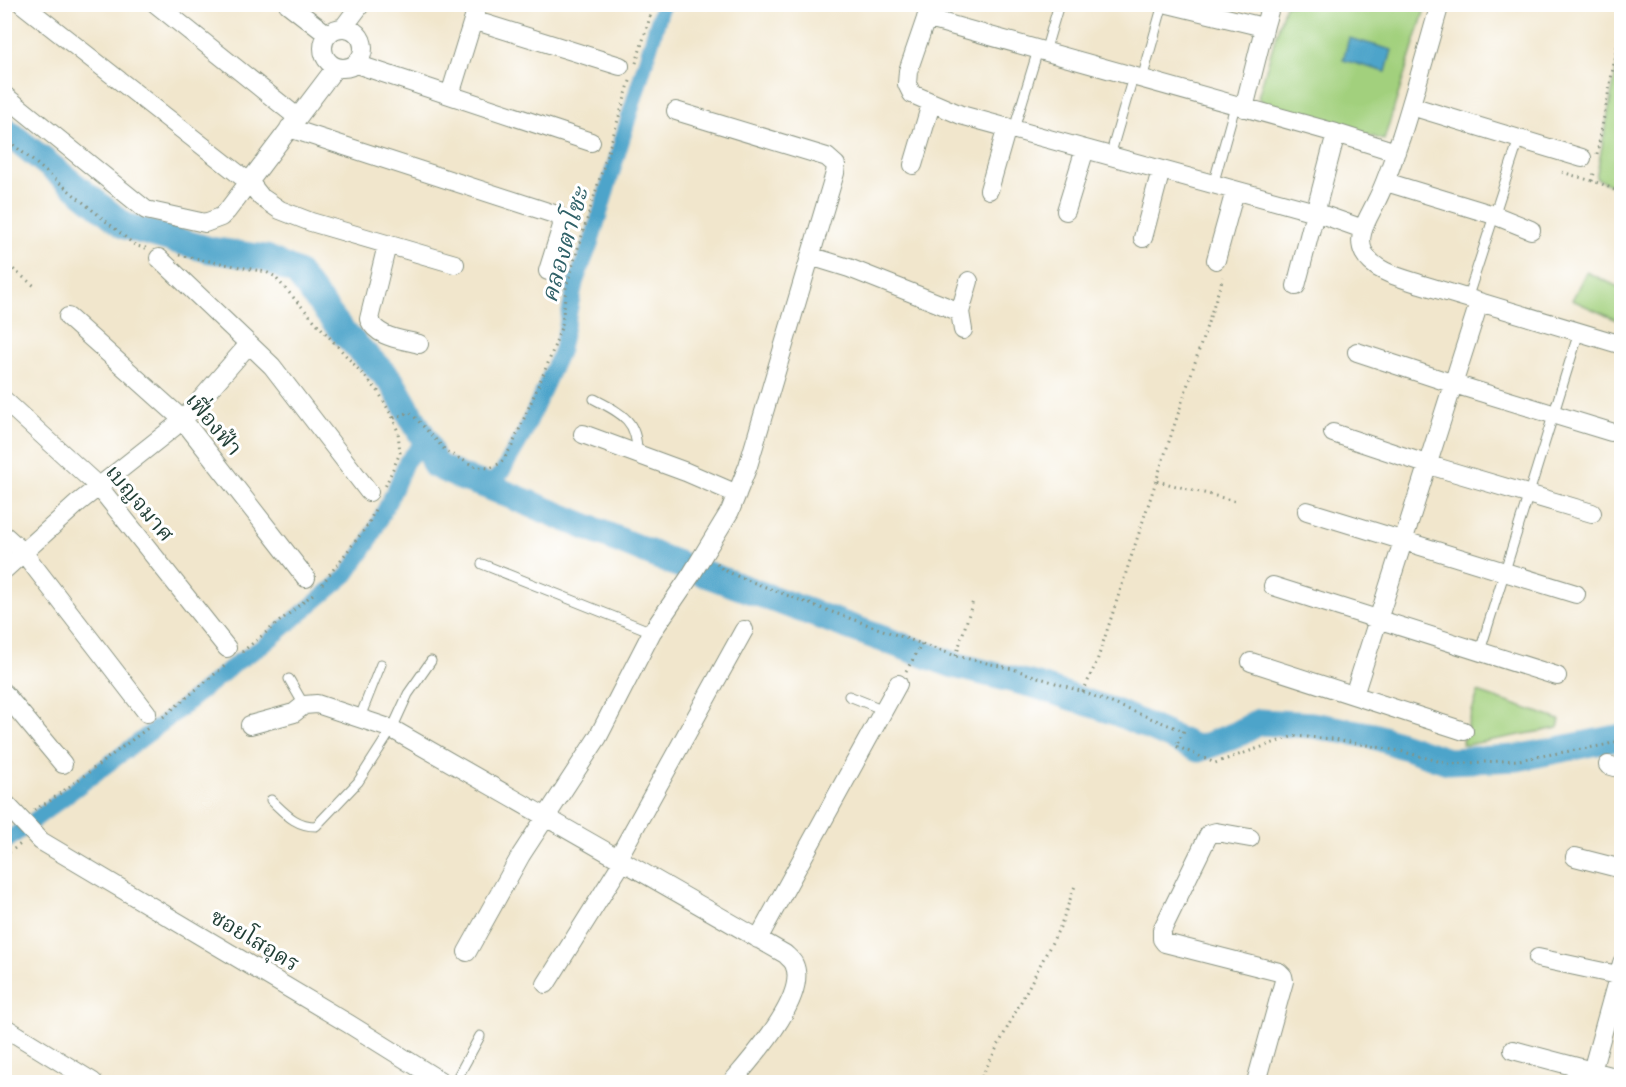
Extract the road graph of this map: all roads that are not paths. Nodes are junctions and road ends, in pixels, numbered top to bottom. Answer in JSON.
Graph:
{"nodes":[{"id":1,"x":22,"y":4,"type":"edge"},
{"id":2,"x":156,"y":4,"type":"edge"},
{"id":3,"x":288,"y":4,"type":"edge"},
{"id":4,"x":361,"y":4,"type":"edge"},
{"id":5,"x":1059,"y":4,"type":"edge"},
{"id":6,"x":1163,"y":4,"type":"edge"},
{"id":7,"x":1168,"y":4,"type":"edge"},
{"id":8,"x":1271,"y":4,"type":"edge"},
{"id":9,"x":1440,"y":4,"type":"edge"},
{"id":10,"x":928,"y":11,"type":"edge"},
{"id":11,"x":476,"y":12,"type":"edge"},
{"id":12,"x":1265,"y":25,"type":"junction"},
{"id":13,"x":335,"y":32,"type":"junction"},
{"id":14,"x":1042,"y":51,"type":"junction"},
{"id":15,"x":356,"y":64,"type":"junction"},
{"id":16,"x":620,"y":66,"type":"dead end"},
{"id":17,"x":336,"y":67,"type":"junction"},
{"id":18,"x":1137,"y":78,"type":"junction"},
{"id":19,"x":4,"y":95,"type":"edge"},
{"id":20,"x":450,"y":95,"type":"junction"},
{"id":21,"x":932,"y":104,"type":"junction"},
{"id":22,"x":1411,"y":106,"type":"junction"},
{"id":23,"x":1240,"y":107,"type":"junction"},
{"id":24,"x":676,"y":111,"type":"dead end"},
{"id":25,"x":293,"y":122,"type":"junction"},
{"id":26,"x":1010,"y":128,"type":"junction"},
{"id":27,"x":1336,"y":132,"type":"junction"},
{"id":28,"x":1519,"y":139,"type":"junction"},
{"id":29,"x":591,"y":142,"type":"dead end"},
{"id":30,"x":1085,"y":149,"type":"junction"},
{"id":31,"x":1396,"y":152,"type":"junction"},
{"id":32,"x":1110,"y":156,"type":"junction"},
{"id":33,"x":1582,"y":158,"type":"dead end"},
{"id":34,"x":913,"y":165,"type":"dead end"},
{"id":35,"x":1161,"y":170,"type":"junction"},
{"id":36,"x":250,"y":183,"type":"junction"},
{"id":37,"x":1386,"y":183,"type":"junction"},
{"id":38,"x":1213,"y":185,"type":"junction"},
{"id":39,"x":988,"y":190,"type":"dead end"},
{"id":40,"x":1235,"y":191,"type":"junction"},
{"id":41,"x":1066,"y":212,"type":"dead end"},
{"id":42,"x":1315,"y":213,"type":"junction"},
{"id":43,"x":1494,"y":215,"type":"junction"},
{"id":44,"x":1363,"y":229,"type":"junction"},
{"id":45,"x":1531,"y":230,"type":"dead end"},
{"id":46,"x":1143,"y":238,"type":"dead end"},
{"id":47,"x":387,"y":245,"type":"junction"},
{"id":48,"x":810,"y":256,"type":"junction"},
{"id":49,"x":159,"y":258,"type":"dead end"},
{"id":50,"x":1216,"y":260,"type":"dead end"},
{"id":51,"x":455,"y":264,"type":"dead end"},
{"id":52,"x":548,"y":271,"type":"dead end"},
{"id":53,"x":969,"y":281,"type":"dead end"},
{"id":54,"x":1296,"y":286,"type":"dead end"},
{"id":55,"x":1473,"y":301,"type":"junction"},
{"id":56,"x":68,"y":317,"type":"dead end"},
{"id":57,"x":1579,"y":332,"type":"junction"},
{"id":58,"x":249,"y":344,"type":"junction"},
{"id":59,"x":419,"y":344,"type":"dead end"},
{"id":60,"x":1622,"y":345,"type":"edge"},
{"id":61,"x":1356,"y":352,"type":"dead end"},
{"id":62,"x":1454,"y":384,"type":"junction"},
{"id":63,"x":594,"y":399,"type":"dead end"},
{"id":64,"x":4,"y":400,"type":"edge"},
{"id":65,"x":1553,"y":414,"type":"junction"},
{"id":66,"x":183,"y":420,"type":"junction"},
{"id":67,"x":1611,"y":432,"type":"dead end"},
{"id":68,"x":1333,"y":433,"type":"dead end"},
{"id":69,"x":583,"y":434,"type":"dead end"},
{"id":70,"x":637,"y":454,"type":"junction"},
{"id":71,"x":1429,"y":465,"type":"junction"},
{"id":72,"x":99,"y":487,"type":"junction"},
{"id":73,"x":369,"y":492,"type":"dead end"},
{"id":74,"x":737,"y":494,"type":"junction"},
{"id":75,"x":1528,"y":494,"type":"junction"},
{"id":76,"x":1307,"y":510,"type":"dead end"},
{"id":77,"x":1592,"y":513,"type":"dead end"},
{"id":78,"x":4,"y":535,"type":"edge"},
{"id":79,"x":1404,"y":540,"type":"junction"},
{"id":80,"x":23,"y":552,"type":"junction"},
{"id":81,"x":482,"y":564,"type":"dead end"},
{"id":82,"x":4,"y":570,"type":"edge"},
{"id":83,"x":1505,"y":572,"type":"junction"},
{"id":84,"x":306,"y":578,"type":"dead end"},
{"id":85,"x":1273,"y":586,"type":"dead end"},
{"id":86,"x":1576,"y":594,"type":"dead end"},
{"id":87,"x":1379,"y":619,"type":"junction"},
{"id":88,"x":744,"y":630,"type":"dead end"},
{"id":89,"x":652,"y":632,"type":"junction"},
{"id":90,"x":227,"y":648,"type":"dead end"},
{"id":91,"x":1480,"y":651,"type":"junction"},
{"id":92,"x":431,"y":661,"type":"dead end"},
{"id":93,"x":1251,"y":662,"type":"dead end"},
{"id":94,"x":381,"y":664,"type":"dead end"},
{"id":95,"x":1557,"y":676,"type":"dead end"},
{"id":96,"x":289,"y":679,"type":"dead end"},
{"id":97,"x":898,"y":684,"type":"road end"},
{"id":98,"x":4,"y":693,"type":"edge"},
{"id":99,"x":1354,"y":695,"type":"junction"},
{"id":100,"x":849,"y":696,"type":"dead end"},
{"id":101,"x":304,"y":705,"type":"junction"},
{"id":102,"x":884,"y":710,"type":"junction"},
{"id":103,"x":147,"y":713,"type":"dead end"},
{"id":104,"x":360,"y":717,"type":"junction"},
{"id":105,"x":250,"y":725,"type":"dead end"},
{"id":106,"x":392,"y":729,"type":"junction"},
{"id":107,"x":1464,"y":731,"type":"dead end"},
{"id":108,"x":63,"y":765,"type":"dead end"},
{"id":109,"x":271,"y":800,"type":"dead end"},
{"id":110,"x":4,"y":802,"type":"edge"},
{"id":111,"x":547,"y":817,"type":"junction"},
{"id":112,"x":1250,"y":838,"type":"dead end"},
{"id":113,"x":1575,"y":857,"type":"dead end"},
{"id":114,"x":620,"y":860,"type":"junction"},
{"id":115,"x":1622,"y":869,"type":"edge"},
{"id":116,"x":758,"y":939,"type":"junction"},
{"id":117,"x":467,"y":952,"type":"dead end"},
{"id":118,"x":1538,"y":958,"type":"dead end"},
{"id":119,"x":1620,"y":971,"type":"edge"},
{"id":120,"x":546,"y":984,"type":"dead end"},
{"id":121,"x":4,"y":1027,"type":"edge"},
{"id":122,"x":480,"y":1036,"type":"dead end"},
{"id":123,"x":1513,"y":1050,"type":"dead end"},
{"id":124,"x":1590,"y":1077,"type":"edge"},
{"id":125,"x":1622,"y":1079,"type":"edge"},
{"id":126,"x":93,"y":1083,"type":"edge"},
{"id":127,"x":442,"y":1083,"type":"edge"},
{"id":128,"x":455,"y":1083,"type":"edge"},
{"id":129,"x":732,"y":1083,"type":"edge"},
{"id":130,"x":1256,"y":1083,"type":"edge"}],
"edges":[{"from":1,"to":36,"type":"street"},
{"from":2,"to":25,"type":"street"},
{"from":3,"to":13,"type":"street"},
{"from":4,"to":13,"type":"street"},
{"from":5,"to":14,"type":"lane"},
{"from":6,"to":18,"type":"lane"},
{"from":7,"to":12,"type":"street"},
{"from":8,"to":12,"type":"street"},
{"from":9,"to":22,"type":"street"},
{"from":10,"to":14,"type":"street"},
{"from":10,"to":21,"type":"street"},
{"from":11,"to":16,"type":"street"},
{"from":11,"to":20,"type":"street"},
{"from":12,"to":23,"type":"street"},
{"from":13,"to":15,"type":"street"},
{"from":13,"to":17,"type":"street"},
{"from":14,"to":18,"type":"street"},
{"from":14,"to":26,"type":"lane"},
{"from":15,"to":17,"type":"street"},
{"from":15,"to":20,"type":"street"},
{"from":17,"to":25,"type":"street"},
{"from":18,"to":23,"type":"street"},
{"from":18,"to":32,"type":"lane"},
{"from":19,"to":36,"type":"street"},
{"from":20,"to":29,"type":"street"},
{"from":21,"to":26,"type":"street"},
{"from":21,"to":34,"type":"street"},
{"from":22,"to":28,"type":"street"},
{"from":22,"to":31,"type":"street"},
{"from":23,"to":27,"type":"street"},
{"from":23,"to":38,"type":"lane"},
{"from":24,"to":48,"type":"street"},
{"from":25,"to":36,"type":"street"},
{"from":25,"to":52,"type":"street"},
{"from":26,"to":30,"type":"street"},
{"from":26,"to":39,"type":"street"},
{"from":27,"to":31,"type":"street"},
{"from":27,"to":42,"type":"street"},
{"from":28,"to":33,"type":"street"},
{"from":28,"to":43,"type":"lane"},
{"from":30,"to":32,"type":"street"},
{"from":30,"to":41,"type":"street"},
{"from":31,"to":37,"type":"street"},
{"from":32,"to":35,"type":"street"},
{"from":35,"to":38,"type":"street"},
{"from":35,"to":46,"type":"street"},
{"from":36,"to":47,"type":"street"},
{"from":37,"to":43,"type":"street"},
{"from":37,"to":44,"type":"street"},
{"from":38,"to":40,"type":"street"},
{"from":40,"to":42,"type":"street"},
{"from":40,"to":50,"type":"street"},
{"from":42,"to":44,"type":"street"},
{"from":42,"to":54,"type":"street"},
{"from":43,"to":45,"type":"street"},
{"from":43,"to":55,"type":"lane"},
{"from":44,"to":55,"type":"street"},
{"from":47,"to":51,"type":"street"},
{"from":47,"to":59,"type":"street"},
{"from":48,"to":53,"type":"street"},
{"from":48,"to":74,"type":"street"},
{"from":49,"to":58,"type":"street"},
{"from":55,"to":57,"type":"street"},
{"from":55,"to":62,"type":"street"},
{"from":56,"to":66,"type":"street","name":"เฟื่องฟ้า"},
{"from":57,"to":60,"type":"street"},
{"from":57,"to":65,"type":"lane"},
{"from":58,"to":66,"type":"street"},
{"from":58,"to":73,"type":"street"},
{"from":61,"to":62,"type":"street"},
{"from":62,"to":65,"type":"street"},
{"from":62,"to":71,"type":"street"},
{"from":63,"to":70,"type":"lane"},
{"from":64,"to":72,"type":"street","name":"เบญจมาศ"},
{"from":65,"to":67,"type":"street"},
{"from":65,"to":75,"type":"lane"},
{"from":66,"to":72,"type":"street"},
{"from":66,"to":84,"type":"street","name":"เฟื่องฟ้า"},
{"from":68,"to":71,"type":"street"},
{"from":69,"to":70,"type":"street"},
{"from":70,"to":74,"type":"street"},
{"from":71,"to":75,"type":"street"},
{"from":71,"to":79,"type":"street"},
{"from":72,"to":80,"type":"street"},
{"from":72,"to":90,"type":"street","name":"เบญจมาศ"},
{"from":74,"to":89,"type":"street"},
{"from":75,"to":77,"type":"street"},
{"from":75,"to":83,"type":"lane"},
{"from":76,"to":79,"type":"street"},
{"from":78,"to":80,"type":"street"},
{"from":79,"to":83,"type":"street"},
{"from":79,"to":87,"type":"street"},
{"from":80,"to":82,"type":"street"},
{"from":80,"to":103,"type":"street"},
{"from":81,"to":89,"type":"lane"},
{"from":83,"to":86,"type":"street"},
{"from":83,"to":91,"type":"lane"},
{"from":85,"to":87,"type":"street"},
{"from":87,"to":91,"type":"street"},
{"from":87,"to":99,"type":"street"},
{"from":88,"to":114,"type":"street"},
{"from":89,"to":111,"type":"street"},
{"from":91,"to":95,"type":"street"},
{"from":92,"to":106,"type":"lane"},
{"from":93,"to":99,"type":"street"},
{"from":94,"to":104,"type":"lane"},
{"from":96,"to":101,"type":"lane"},
{"from":97,"to":102,"type":"street"},
{"from":98,"to":108,"type":"street"},
{"from":99,"to":107,"type":"street"},
{"from":100,"to":102,"type":"lane"},
{"from":101,"to":104,"type":"street"},
{"from":101,"to":105,"type":"street"},
{"from":102,"to":116,"type":"street"},
{"from":104,"to":106,"type":"street"},
{"from":106,"to":109,"type":"lane"},
{"from":106,"to":111,"type":"street"},
{"from":110,"to":127,"type":"street","name":"ซอยโสอุดร"},
{"from":111,"to":114,"type":"street"},
{"from":111,"to":117,"type":"street"},
{"from":112,"to":130,"type":"street"},
{"from":113,"to":115,"type":"street"},
{"from":114,"to":116,"type":"street"},
{"from":114,"to":120,"type":"street"},
{"from":116,"to":129,"type":"street"},
{"from":118,"to":119,"type":"street"},
{"from":119,"to":124,"type":"street"},
{"from":121,"to":126,"type":"street"},
{"from":122,"to":128,"type":"lane"},
{"from":123,"to":124,"type":"street"},
{"from":124,"to":125,"type":"street"}]}
